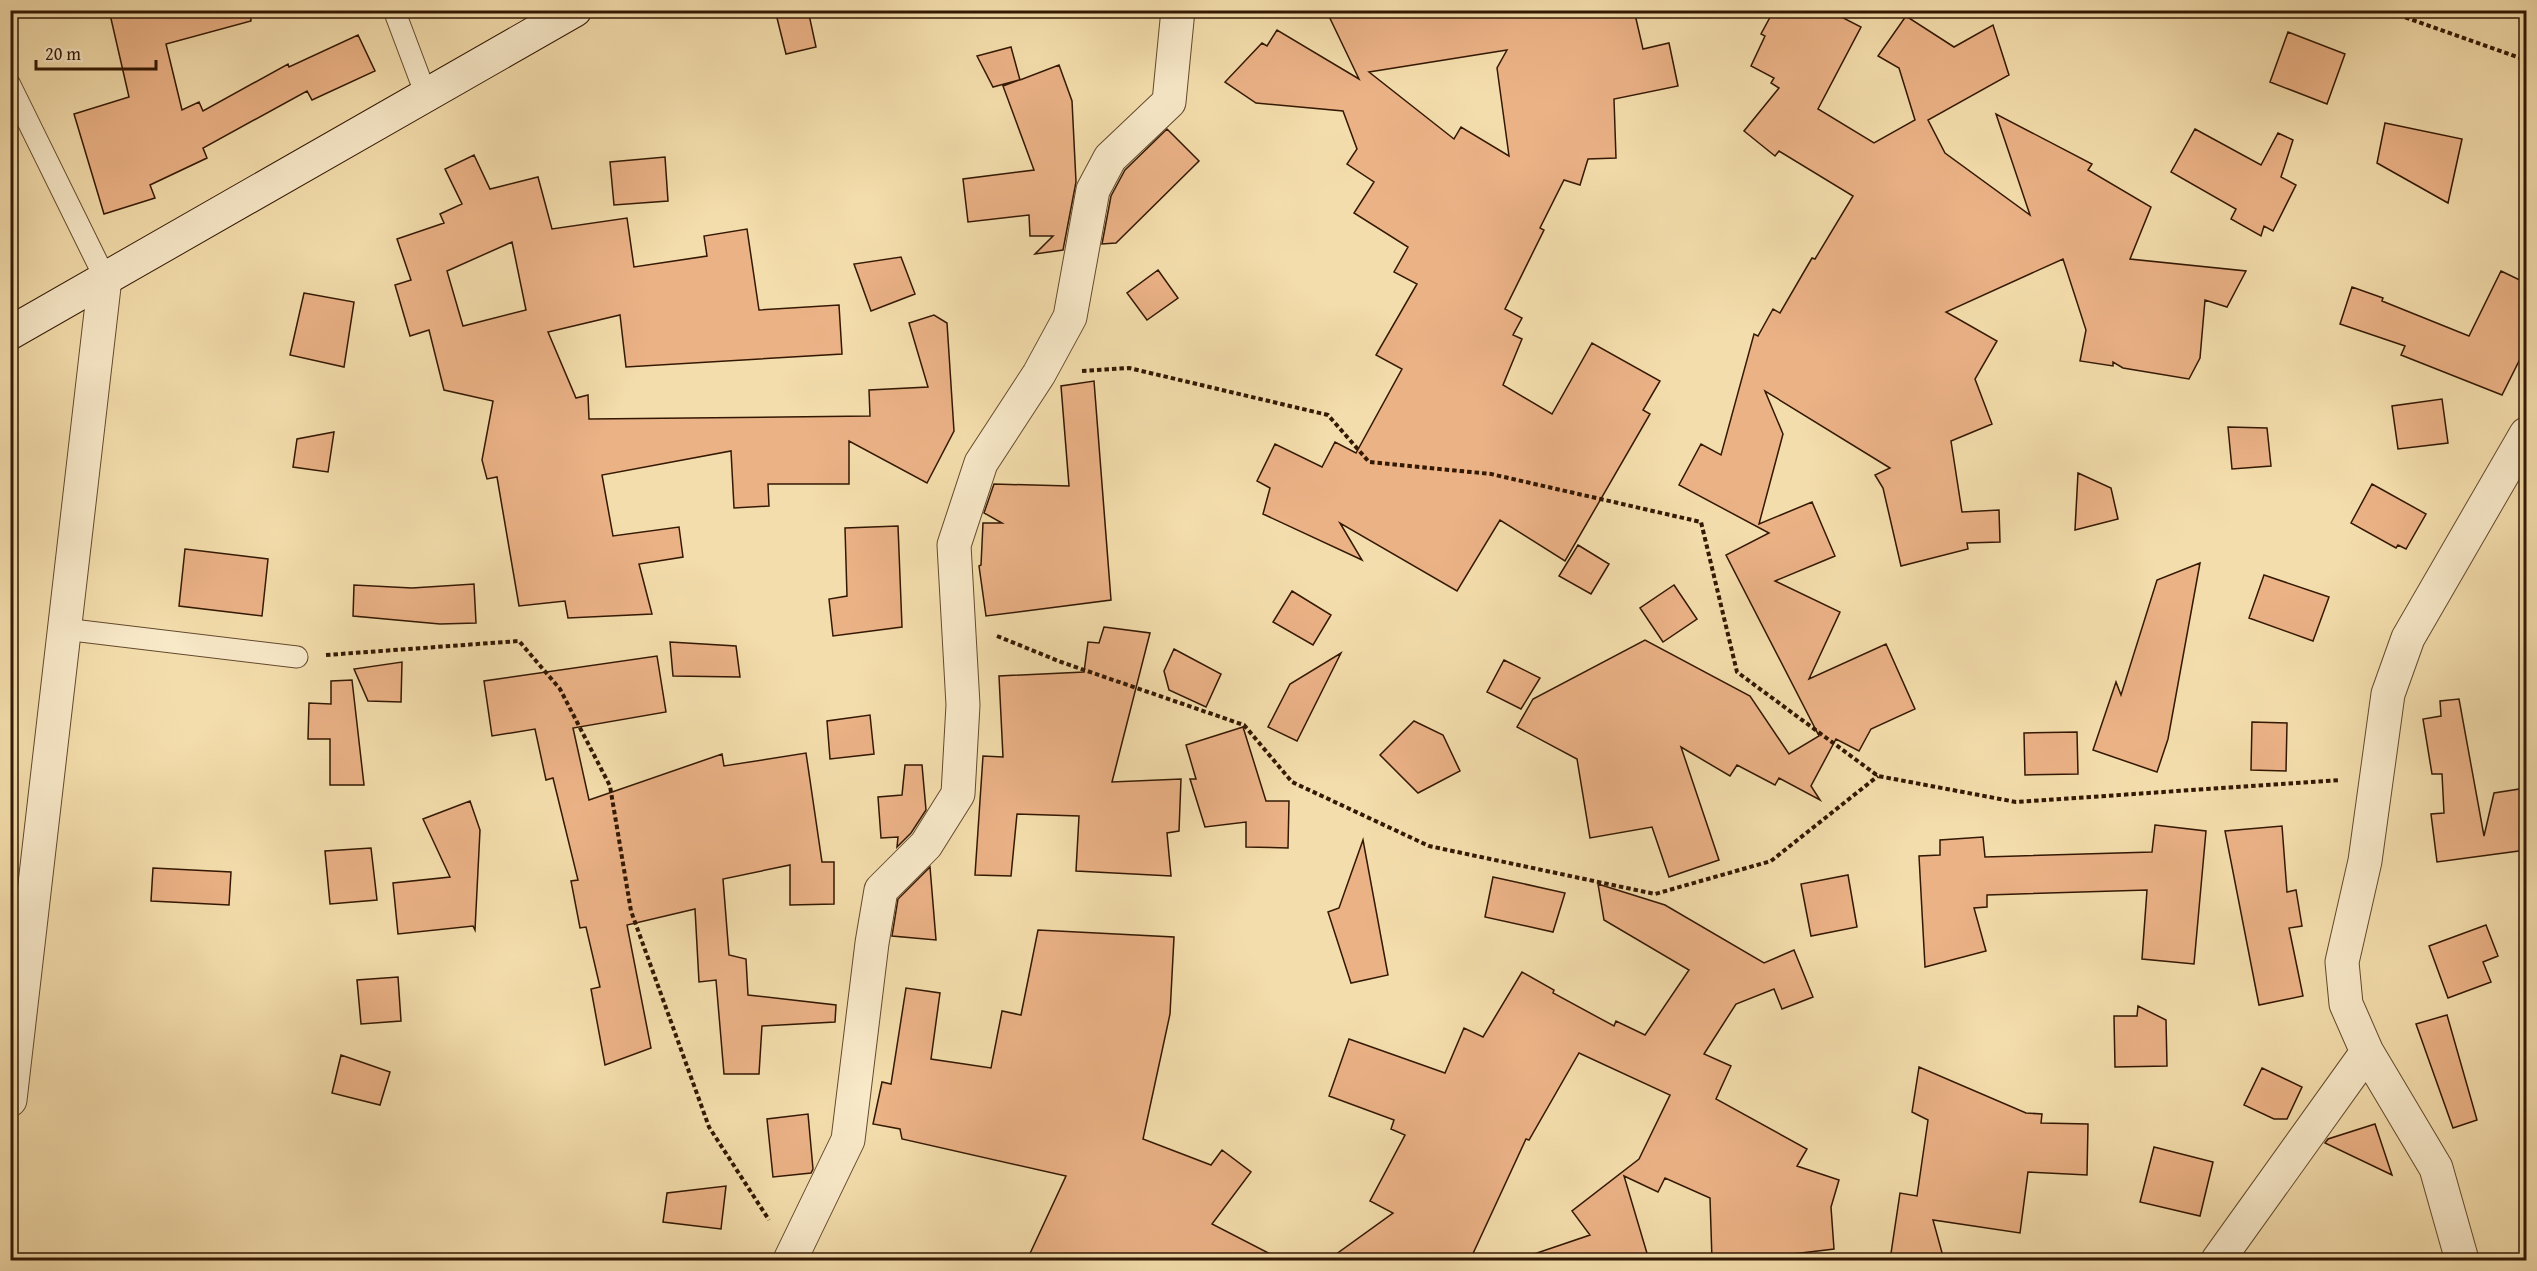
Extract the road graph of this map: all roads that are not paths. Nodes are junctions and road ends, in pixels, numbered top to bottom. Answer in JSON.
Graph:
{"nodes":[{"id":1,"x":394,"y":10,"type":"edge"},
{"id":2,"x":575,"y":10,"type":"edge"},
{"id":3,"x":1178,"y":10,"type":"edge"},
{"id":4,"x":10,"y":85,"type":"edge"},
{"id":5,"x":426,"y":95,"type":"junction"},
{"id":6,"x":105,"y":278,"type":"junction"},
{"id":7,"x":10,"y":333,"type":"edge"},
{"id":8,"x":2526,"y":434,"type":"edge"},
{"id":9,"x":64,"y":629,"type":"junction"},
{"id":10,"x":297,"y":657,"type":"road end"},
{"id":11,"x":2367,"y":1052,"type":"junction"},
{"id":12,"x":10,"y":1100,"type":"edge"},
{"id":13,"x":791,"y":1258,"type":"edge"},
{"id":14,"x":2218,"y":1260,"type":"edge"},
{"id":15,"x":2462,"y":1260,"type":"edge"}],
"edges":[{"from":1,"to":5,"type":"lane"},
{"from":2,"to":5,"type":"street"},
{"from":3,"to":13,"type":"street"},
{"from":4,"to":6,"type":"lane"},
{"from":5,"to":6,"type":"street"},
{"from":6,"to":7,"type":"street"},
{"from":6,"to":9,"type":"street"},
{"from":8,"to":11,"type":"street"},
{"from":9,"to":10,"type":"lane"},
{"from":9,"to":12,"type":"street"},
{"from":11,"to":14,"type":"street"},
{"from":11,"to":15,"type":"street"}]}
